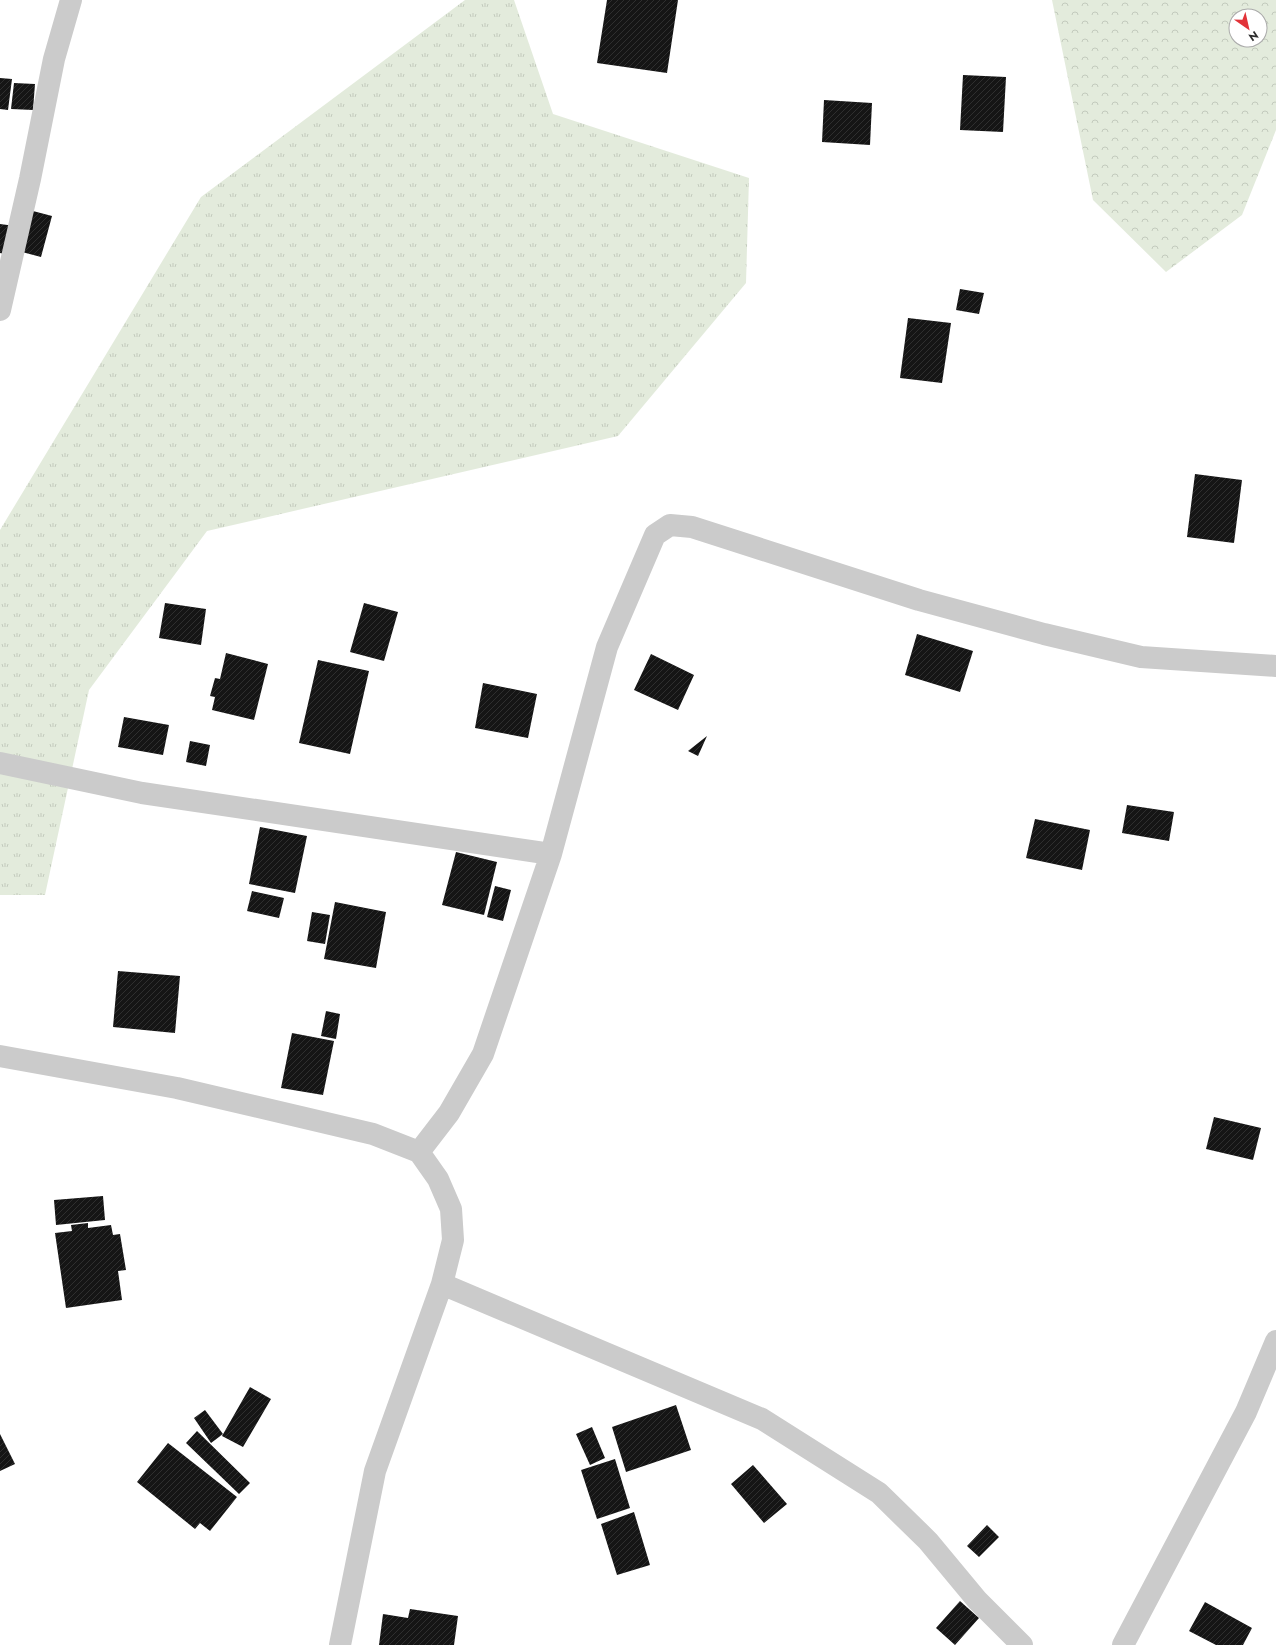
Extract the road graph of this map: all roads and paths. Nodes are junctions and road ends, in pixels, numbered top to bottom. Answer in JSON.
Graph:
{"nodes":[{"id":1,"x":71,"y":0,"type":"edge"},
{"id":2,"x":0,"y":310,"type":"edge"},
{"id":3,"x":1276,"y":666,"type":"edge"},
{"id":4,"x":0,"y":763,"type":"edge"},
{"id":5,"x":551,"y":854,"type":"junction"},
{"id":6,"x":0,"y":1056,"type":"edge"},
{"id":7,"x":419,"y":1152,"type":"junction"},
{"id":8,"x":442,"y":1284,"type":"junction"},
{"id":9,"x":1276,"y":1341,"type":"edge"},
{"id":10,"x":340,"y":1645,"type":"edge"},
{"id":11,"x":1022,"y":1645,"type":"edge"},
{"id":12,"x":1123,"y":1645,"type":"edge"}],
"edges":[{"from":1,"to":2,"type":"street"},
{"from":3,"to":5,"type":"street"},
{"from":4,"to":5,"type":"street"},
{"from":5,"to":7,"type":"street"},
{"from":6,"to":7,"type":"street"},
{"from":7,"to":8,"type":"street"},
{"from":8,"to":10,"type":"street"},
{"from":8,"to":11,"type":"street"},
{"from":9,"to":12,"type":"street"}]}
